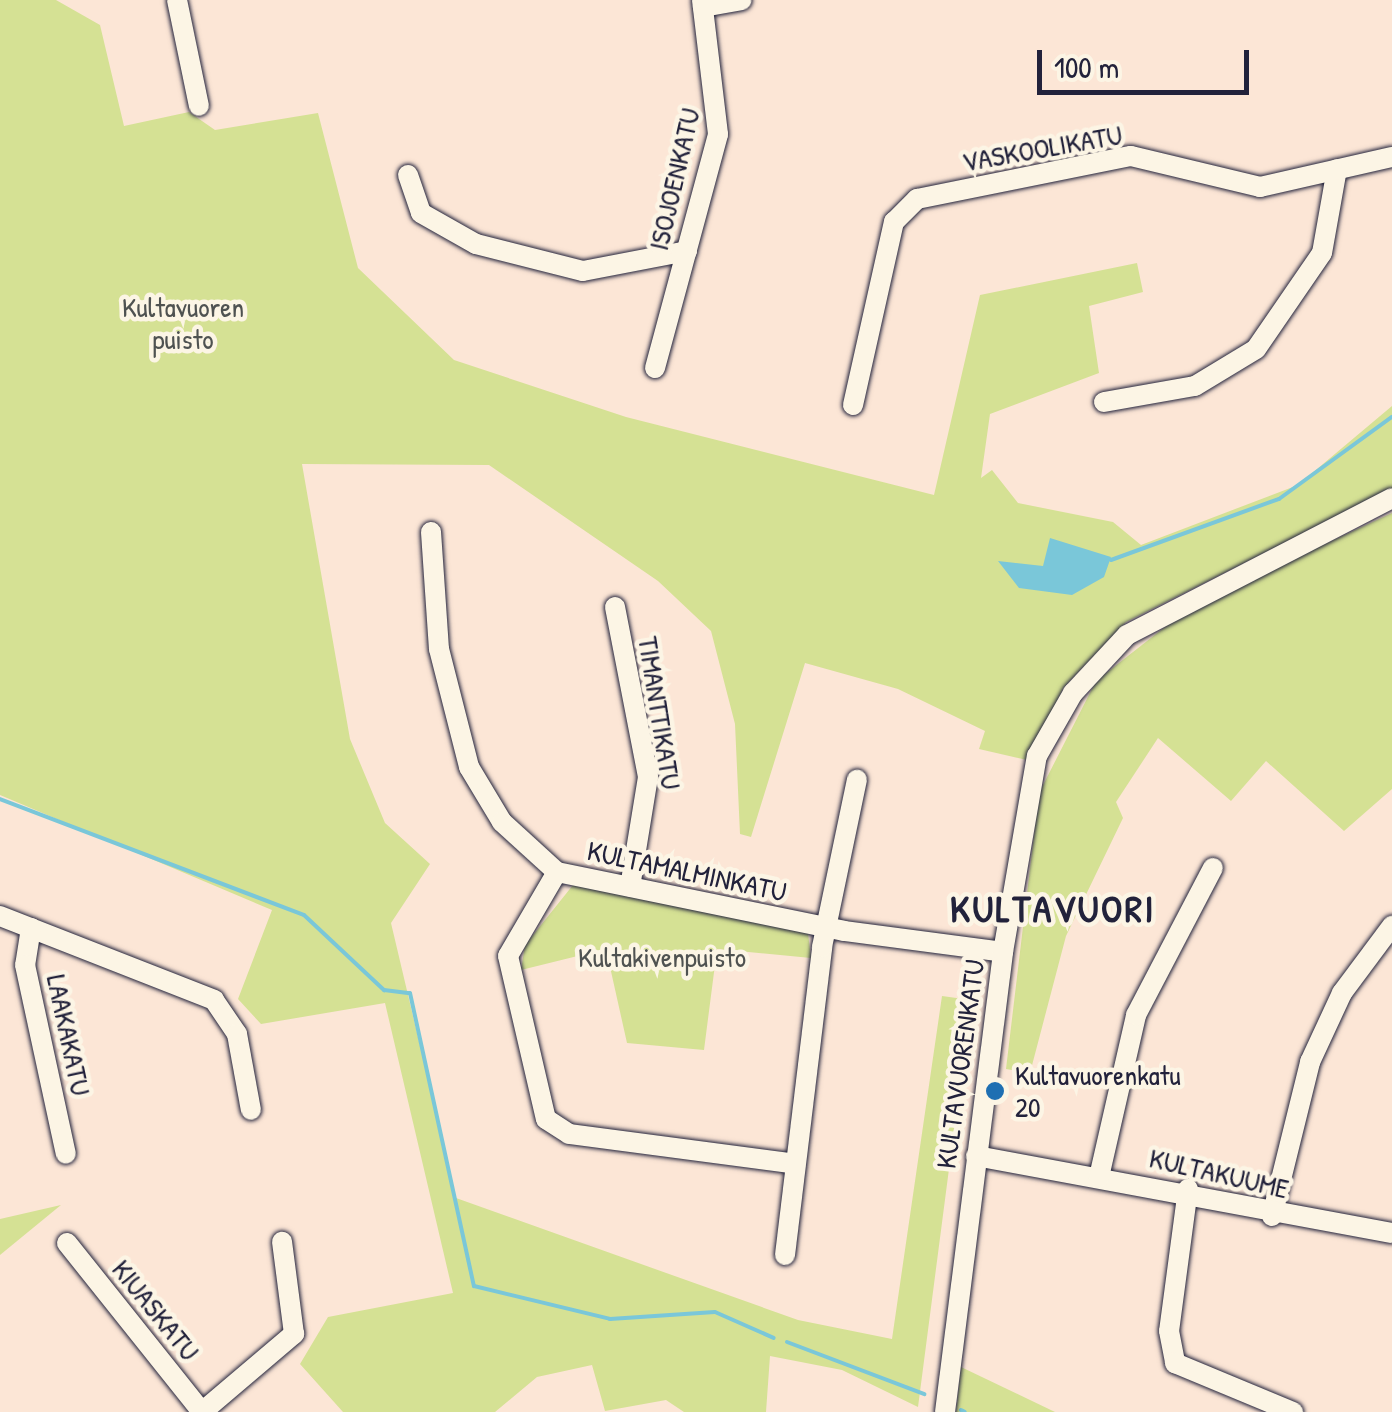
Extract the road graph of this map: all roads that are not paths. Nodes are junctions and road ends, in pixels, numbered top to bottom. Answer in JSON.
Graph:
{"nodes":[{"id":1,"x":177,"y":0,"type":"edge"},
{"id":2,"x":741,"y":0,"type":"edge"},
{"id":3,"x":703,"y":3,"type":"edge"},
{"id":4,"x":200,"y":106,"type":"dead end"},
{"id":5,"x":1392,"y":157,"type":"edge"},
{"id":6,"x":1337,"y":169,"type":"junction"},
{"id":7,"x":408,"y":175,"type":"dead end"},
{"id":8,"x":687,"y":251,"type":"junction"},
{"id":9,"x":655,"y":368,"type":"dead end"},
{"id":10,"x":1104,"y":402,"type":"dead end"},
{"id":11,"x":854,"y":405,"type":"dead end"},
{"id":12,"x":1392,"y":498,"type":"edge"},
{"id":13,"x":431,"y":532,"type":"dead end"},
{"id":14,"x":615,"y":606,"type":"dead end"},
{"id":15,"x":857,"y":780,"type":"dead end"},
{"id":16,"x":1213,"y":868,"type":"dead end"},
{"id":17,"x":556,"y":872,"type":"junction"},
{"id":18,"x":630,"y":886,"type":"junction"},
{"id":19,"x":0,"y":916,"type":"edge"},
{"id":20,"x":1392,"y":926,"type":"edge"},
{"id":21,"x":31,"y":928,"type":"junction"},
{"id":22,"x":825,"y":928,"type":"junction"},
{"id":23,"x":1003,"y":952,"type":"junction"},
{"id":24,"x":251,"y":1110,"type":"dead end"},
{"id":25,"x":66,"y":1154,"type":"dead end"},
{"id":26,"x":976,"y":1156,"type":"junction"},
{"id":27,"x":790,"y":1163,"type":"junction"},
{"id":28,"x":1099,"y":1178,"type":"junction"},
{"id":29,"x":1188,"y":1189,"type":"junction"},
{"id":30,"x":1272,"y":1216,"type":"junction"},
{"id":31,"x":1392,"y":1233,"type":"edge"},
{"id":32,"x":282,"y":1242,"type":"dead end"},
{"id":33,"x":67,"y":1243,"type":"dead end"},
{"id":34,"x":785,"y":1254,"type":"dead end"},
{"id":35,"x":202,"y":1412,"type":"edge"},
{"id":36,"x":946,"y":1412,"type":"edge"},
{"id":37,"x":1293,"y":1412,"type":"edge"}],
"edges":[{"from":1,"to":4,"type":"street"},
{"from":2,"to":3,"type":"street"},
{"from":3,"to":8,"type":"street","name":"ISOJOENKATU"},
{"from":5,"to":6,"type":"street","name":"VASKOOLIKATU"},
{"from":6,"to":10,"type":"street"},
{"from":6,"to":11,"type":"street","name":"VASKOOLIKATU"},
{"from":7,"to":8,"type":"street"},
{"from":8,"to":9,"type":"street","name":"ISOJOENKATU"},
{"from":12,"to":23,"type":"street","name":"KULTAVUORENKATU"},
{"from":13,"to":17,"type":"street","name":"KULTAMALMINKATU"},
{"from":14,"to":18,"type":"street","name":"TIMANTTIKATU"},
{"from":15,"to":22,"type":"street"},
{"from":16,"to":28,"type":"street"},
{"from":17,"to":18,"type":"street","name":"KULTAMALMINKATU"},
{"from":17,"to":27,"type":"street"},
{"from":18,"to":22,"type":"street","name":"KULTAMALMINKATU"},
{"from":19,"to":21,"type":"street"},
{"from":20,"to":30,"type":"street"},
{"from":21,"to":24,"type":"street"},
{"from":21,"to":25,"type":"street","name":"LAAKAKATU"},
{"from":22,"to":23,"type":"street","name":"KULTAMALMINKATU"},
{"from":22,"to":27,"type":"street"},
{"from":23,"to":26,"type":"street","name":"KULTAVUORENKATU"},
{"from":26,"to":28,"type":"street","name":"KULTAKUUME"},
{"from":26,"to":36,"type":"street","name":"KULTAVUORENKATU"},
{"from":27,"to":34,"type":"street"},
{"from":28,"to":29,"type":"street","name":"KULTAKUUME"},
{"from":29,"to":30,"type":"street","name":"KULTAKUUME"},
{"from":29,"to":37,"type":"street"},
{"from":30,"to":31,"type":"street","name":"KULTAKUUME"},
{"from":32,"to":35,"type":"street"},
{"from":33,"to":35,"type":"street","name":"KIUASKATU"}]}
